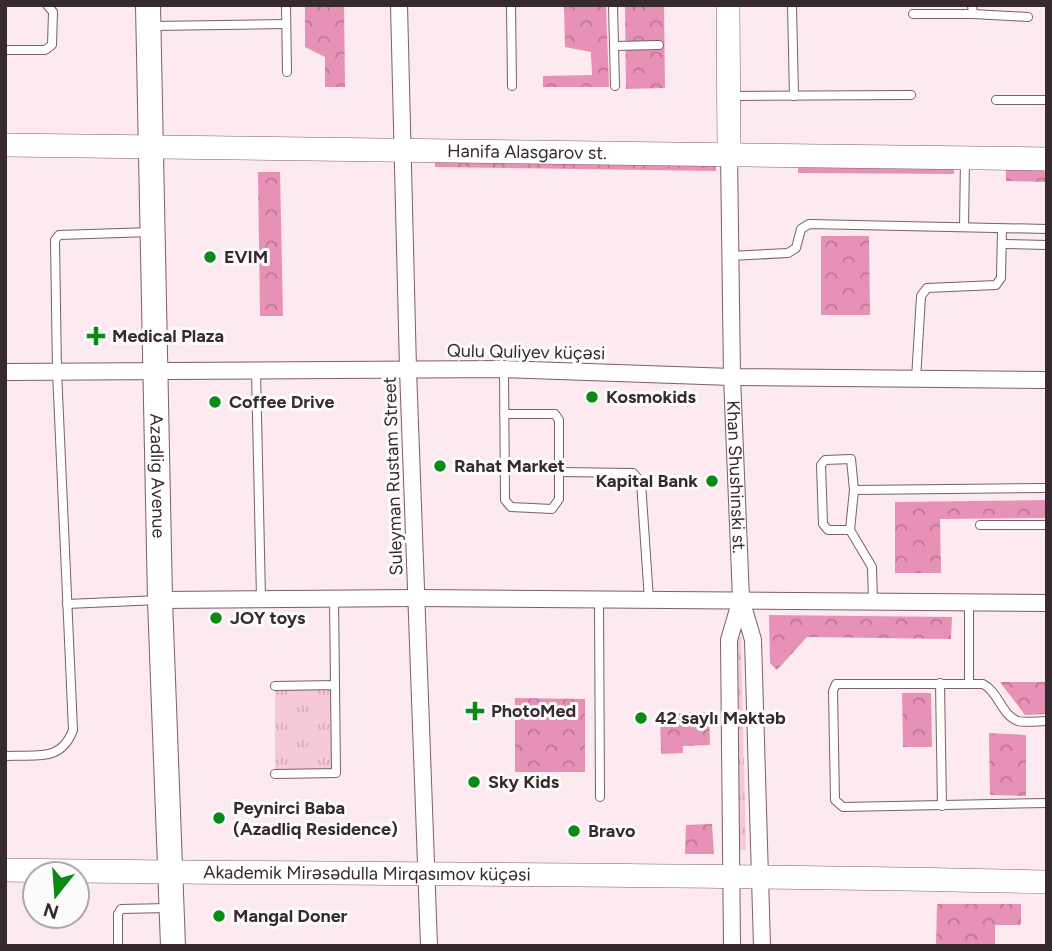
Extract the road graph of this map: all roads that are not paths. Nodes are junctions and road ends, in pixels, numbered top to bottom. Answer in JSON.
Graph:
{"nodes":[{"id":1,"x":47,"y":5,"type":"edge"},
{"id":2,"x":286,"y":5,"type":"edge"},
{"id":3,"x":399,"y":5,"type":"edge"},
{"id":4,"x":511,"y":5,"type":"edge"},
{"id":5,"x":614,"y":5,"type":"edge"},
{"id":6,"x":728,"y":5,"type":"edge"},
{"id":7,"x":792,"y":5,"type":"edge"},
{"id":8,"x":973,"y":10,"type":"edge"},
{"id":9,"x":913,"y":13,"type":"dead end"},
{"id":10,"x":149,"y":16,"type":"edge"},
{"id":11,"x":1028,"y":17,"type":"dead end"},
{"id":12,"x":286,"y":24,"type":"junction"},
{"id":13,"x":659,"y":45,"type":"dead end"},
{"id":14,"x":615,"y":46,"type":"junction"},
{"id":15,"x":5,"y":50,"type":"edge"},
{"id":16,"x":286,"y":72,"type":"dead end"},
{"id":17,"x":512,"y":86,"type":"dead end"},
{"id":18,"x":615,"y":86,"type":"dead end"},
{"id":19,"x":911,"y":95,"type":"dead end"},
{"id":20,"x":729,"y":96,"type":"junction"},
{"id":21,"x":794,"y":96,"type":"junction"},
{"id":22,"x":996,"y":100,"type":"dead end"},
{"id":23,"x":1047,"y":100,"type":"edge"},
{"id":24,"x":5,"y":145,"type":"edge"},
{"id":25,"x":150,"y":148,"type":"junction"},
{"id":26,"x":402,"y":149,"type":"junction"},
{"id":27,"x":729,"y":153,"type":"junction"},
{"id":28,"x":965,"y":158,"type":"junction"},
{"id":29,"x":1047,"y":159,"type":"edge"},
{"id":30,"x":964,"y":228,"type":"junction"},
{"id":31,"x":1002,"y":229,"type":"junction"},
{"id":32,"x":1047,"y":229,"type":"edge"},
{"id":33,"x":152,"y":232,"type":"junction"},
{"id":34,"x":1002,"y":244,"type":"junction"},
{"id":35,"x":1047,"y":245,"type":"edge"},
{"id":36,"x":731,"y":256,"type":"junction"},
{"id":37,"x":256,"y":369,"type":"junction"},
{"id":38,"x":408,"y":369,"type":"junction"},
{"id":39,"x":504,"y":369,"type":"junction"},
{"id":40,"x":155,"y":370,"type":"junction"},
{"id":41,"x":57,"y":371,"type":"junction"},
{"id":42,"x":5,"y":372,"type":"edge"},
{"id":43,"x":732,"y":377,"type":"junction"},
{"id":44,"x":916,"y":379,"type":"junction"},
{"id":45,"x":1047,"y":380,"type":"edge"},
{"id":46,"x":504,"y":414,"type":"junction"},
{"id":47,"x":559,"y":472,"type":"junction"},
{"id":48,"x":1047,"y":488,"type":"edge"},
{"id":49,"x":854,"y":490,"type":"junction"},
{"id":50,"x":979,"y":525,"type":"dead end"},
{"id":51,"x":1047,"y":525,"type":"edge"},
{"id":52,"x":850,"y":530,"type":"junction"},
{"id":53,"x":261,"y":598,"type":"junction"},
{"id":54,"x":334,"y":598,"type":"junction"},
{"id":55,"x":416,"y":598,"type":"junction"},
{"id":56,"x":741,"y":599,"type":"junction"},
{"id":57,"x":160,"y":600,"type":"junction"},
{"id":58,"x":649,"y":600,"type":"junction"},
{"id":59,"x":599,"y":601,"type":"junction"},
{"id":60,"x":873,"y":601,"type":"junction"},
{"id":61,"x":969,"y":602,"type":"junction"},
{"id":62,"x":1047,"y":603,"type":"edge"},
{"id":63,"x":67,"y":604,"type":"junction"},
{"id":64,"x":940,"y":683,"type":"junction"},
{"id":65,"x":969,"y":683,"type":"junction"},
{"id":66,"x":335,"y":685,"type":"junction"},
{"id":67,"x":275,"y":686,"type":"dead end"},
{"id":68,"x":1047,"y":721,"type":"edge"},
{"id":69,"x":5,"y":756,"type":"edge"},
{"id":70,"x":275,"y":774,"type":"dead end"},
{"id":71,"x":600,"y":797,"type":"dead end"},
{"id":72,"x":1047,"y":803,"type":"edge"},
{"id":73,"x":942,"y":806,"type":"junction"},
{"id":74,"x":5,"y":870,"type":"edge"},
{"id":75,"x":170,"y":873,"type":"junction"},
{"id":76,"x":731,"y":874,"type":"junction"},
{"id":77,"x":761,"y":874,"type":"junction"},
{"id":78,"x":427,"y":876,"type":"junction"},
{"id":79,"x":1047,"y":882,"type":"edge"},
{"id":80,"x":171,"y":908,"type":"junction"},
{"id":81,"x":118,"y":946,"type":"edge"},
{"id":82,"x":173,"y":946,"type":"edge"},
{"id":83,"x":429,"y":946,"type":"edge"},
{"id":84,"x":732,"y":946,"type":"edge"},
{"id":85,"x":762,"y":946,"type":"edge"}],
"edges":[{"from":1,"to":15,"type":"lane"},
{"from":2,"to":12,"type":"lane"},
{"from":3,"to":26,"type":"street","name":"Suleyman Rustam Street"},
{"from":4,"to":17,"type":"lane"},
{"from":5,"to":14,"type":"lane"},
{"from":6,"to":20,"type":"street","name":"Khan Shushinski st."},
{"from":7,"to":21,"type":"lane"},
{"from":8,"to":9,"type":"lane"},
{"from":8,"to":11,"type":"lane"},
{"from":10,"to":12,"type":"lane"},
{"from":10,"to":25,"type":"main road","name":"Azadlig Avenue"},
{"from":12,"to":16,"type":"lane"},
{"from":13,"to":14,"type":"lane"},
{"from":14,"to":18,"type":"lane"},
{"from":19,"to":21,"type":"lane"},
{"from":20,"to":21,"type":"lane"},
{"from":20,"to":27,"type":"street","name":"Khan Shushinski st."},
{"from":22,"to":23,"type":"lane"},
{"from":24,"to":25,"type":"street","name":"Hanifa Alasgarov st."},
{"from":25,"to":26,"type":"street","name":"Hanifa Alasgarov st."},
{"from":25,"to":33,"type":"main road","name":"Azadlig Avenue"},
{"from":26,"to":27,"type":"street","name":"Hanifa Alasgarov st."},
{"from":26,"to":38,"type":"street","name":"Suleyman Rustam Street"},
{"from":27,"to":28,"type":"street","name":"Hanifa Alasgarov st."},
{"from":27,"to":36,"type":"street","name":"Khan Shushinski st."},
{"from":28,"to":29,"type":"street","name":"Hanifa Alasgarov st."},
{"from":28,"to":30,"type":"lane"},
{"from":30,"to":31,"type":"lane"},
{"from":30,"to":36,"type":"lane"},
{"from":31,"to":32,"type":"lane"},
{"from":31,"to":34,"type":"lane"},
{"from":33,"to":40,"type":"main road","name":"Azadlig Avenue"},
{"from":33,"to":41,"type":"lane"},
{"from":34,"to":35,"type":"lane"},
{"from":34,"to":44,"type":"lane"},
{"from":36,"to":43,"type":"street","name":"Khan Shushinski st."},
{"from":37,"to":38,"type":"street","name":"Qulu Quliyev küçəsi"},
{"from":37,"to":40,"type":"street","name":"Qulu Quliyev küçəsi"},
{"from":37,"to":53,"type":"lane"},
{"from":38,"to":39,"type":"street","name":"Qulu Quliyev küçəsi"},
{"from":38,"to":55,"type":"street","name":"Suleyman Rustam Street"},
{"from":39,"to":43,"type":"street","name":"Qulu Quliyev küçəsi"},
{"from":39,"to":46,"type":"lane"},
{"from":40,"to":41,"type":"street","name":"Qulu Quliyev küçəsi"},
{"from":40,"to":57,"type":"main road","name":"Azadlig Avenue"},
{"from":41,"to":42,"type":"street","name":"Qulu Quliyev küçəsi"},
{"from":41,"to":63,"type":"lane"},
{"from":43,"to":44,"type":"street","name":"Qulu Quliyev küçəsi"},
{"from":43,"to":56,"type":"street","name":"Khan Shushinski st."},
{"from":44,"to":45,"type":"street","name":"Qulu Quliyev küçəsi"},
{"from":46,"to":47,"type":"lane"},
{"from":46,"to":47,"type":"lane"},
{"from":47,"to":58,"type":"lane"},
{"from":48,"to":49,"type":"lane"},
{"from":49,"to":52,"type":"lane"},
{"from":49,"to":52,"type":"lane"},
{"from":50,"to":51,"type":"lane"},
{"from":52,"to":60,"type":"lane"},
{"from":53,"to":54,"type":"street"},
{"from":53,"to":57,"type":"street"},
{"from":54,"to":55,"type":"street"},
{"from":54,"to":66,"type":"lane"},
{"from":55,"to":59,"type":"street"},
{"from":55,"to":78,"type":"street","name":"Suleyman Rustam Street"},
{"from":56,"to":58,"type":"street"},
{"from":56,"to":60,"type":"street"},
{"from":56,"to":76,"type":"street"},
{"from":56,"to":77,"type":"street","name":"Khan Shushinski st."},
{"from":57,"to":63,"type":"lane"},
{"from":57,"to":75,"type":"main road","name":"Azadlig Avenue"},
{"from":58,"to":59,"type":"street"},
{"from":59,"to":71,"type":"lane"},
{"from":60,"to":61,"type":"street"},
{"from":61,"to":62,"type":"street"},
{"from":61,"to":65,"type":"lane"},
{"from":63,"to":69,"type":"lane"},
{"from":64,"to":65,"type":"lane"},
{"from":64,"to":73,"type":"lane"},
{"from":64,"to":73,"type":"lane"},
{"from":65,"to":68,"type":"lane"},
{"from":66,"to":67,"type":"lane"},
{"from":66,"to":70,"type":"lane"},
{"from":72,"to":73,"type":"lane"},
{"from":74,"to":75,"type":"street","name":"Akademik Mirəsədulla Mirqasımov küçəsi"},
{"from":75,"to":78,"type":"street","name":"Akademik Mirəsədulla Mirqasımov küçəsi"},
{"from":75,"to":80,"type":"main road","name":"Azadlig Avenue"},
{"from":76,"to":77,"type":"street","name":"Akademik Mirəsədulla Mirqasımov küçəsi"},
{"from":76,"to":78,"type":"street","name":"Akademik Mirəsədulla Mirqasımov küçəsi"},
{"from":76,"to":84,"type":"street"},
{"from":77,"to":79,"type":"street"},
{"from":77,"to":85,"type":"street","name":"Khan Shushinski st."},
{"from":78,"to":83,"type":"street","name":"Suleyman Rustam Street"},
{"from":80,"to":81,"type":"lane"},
{"from":80,"to":82,"type":"main road","name":"Azadlig Avenue"}]}
